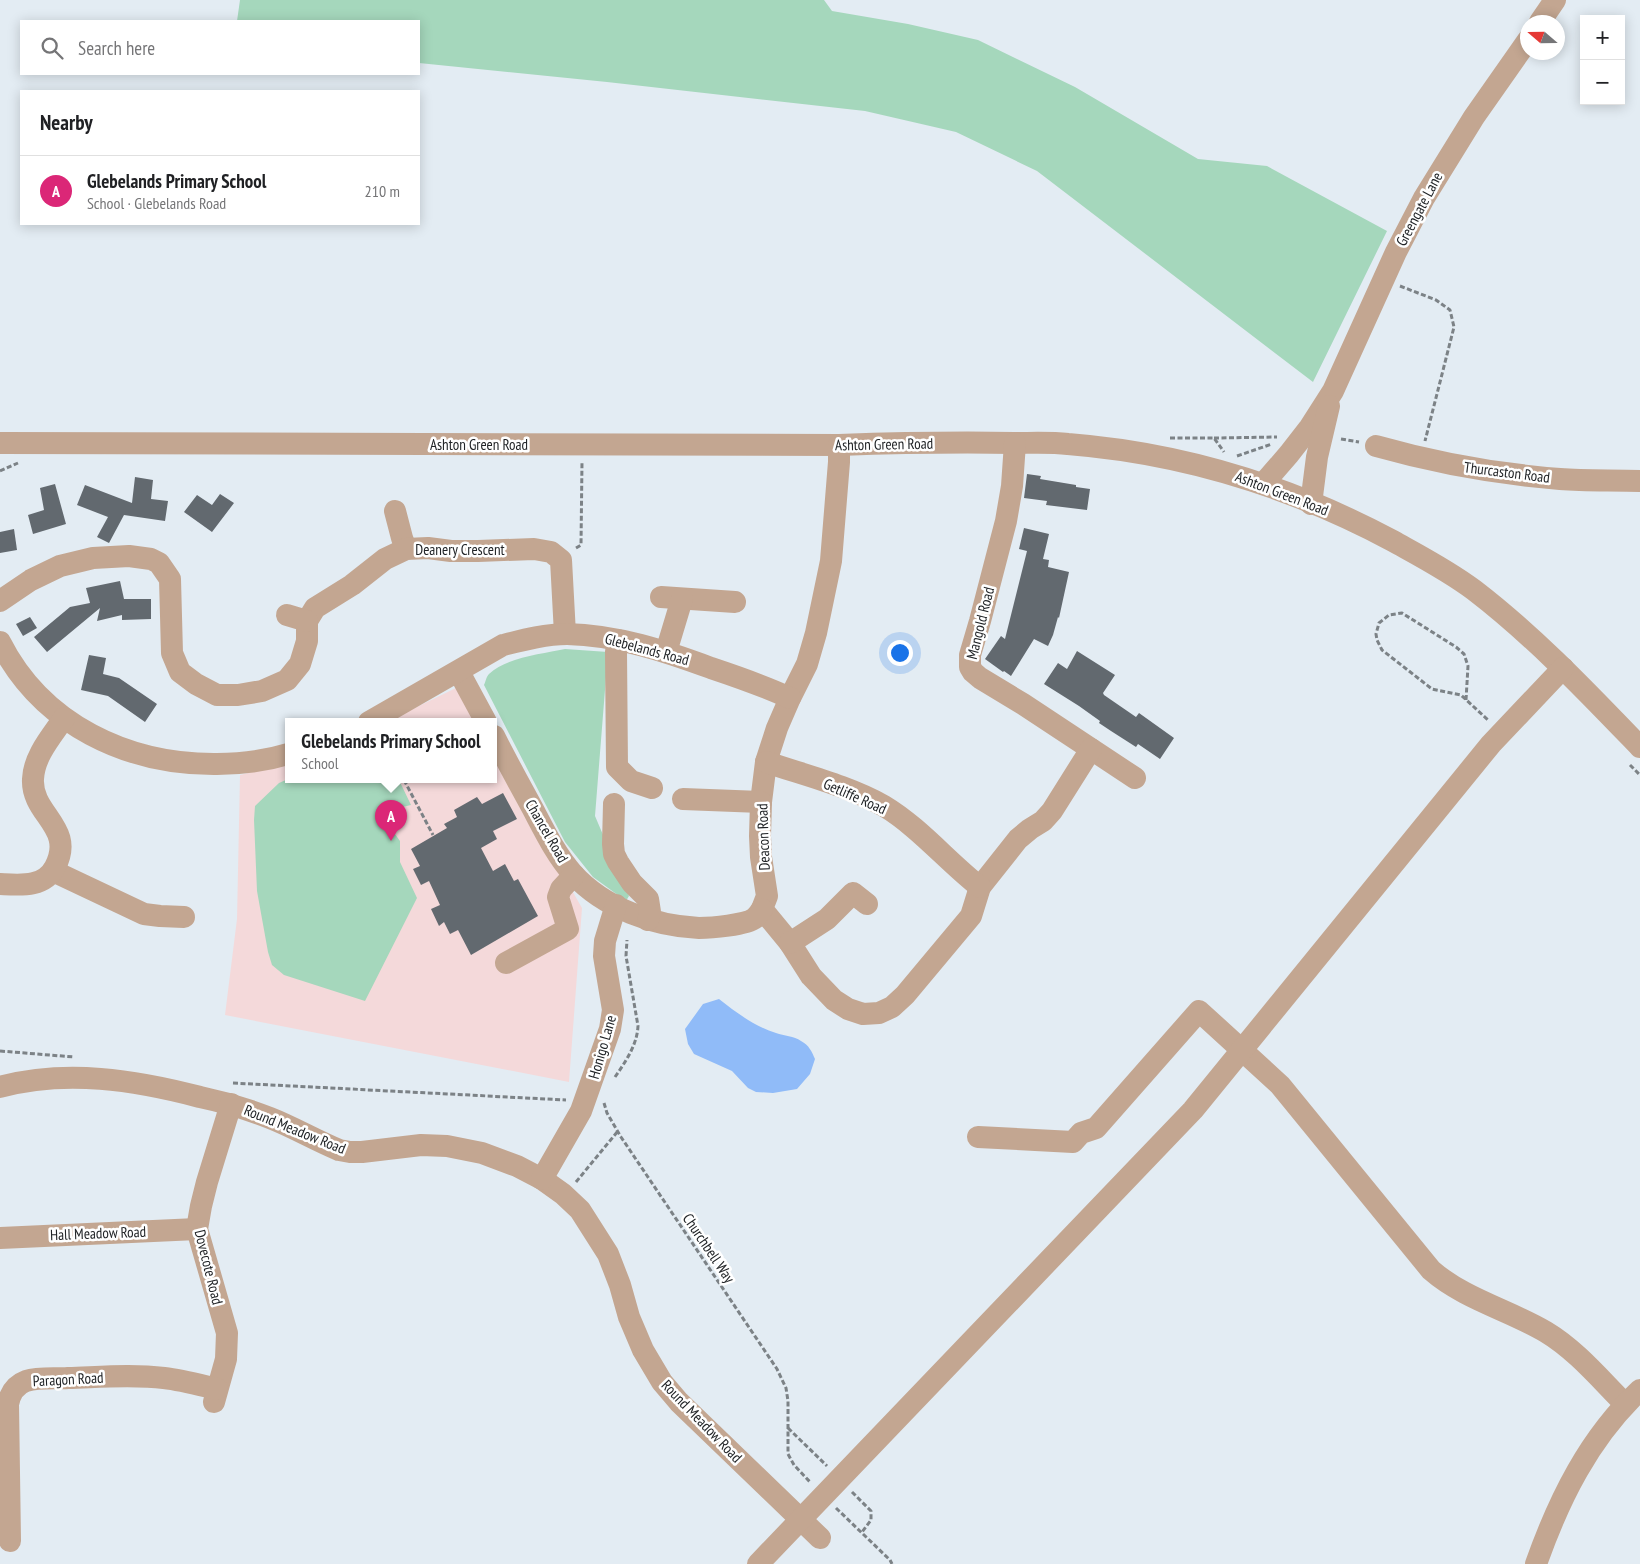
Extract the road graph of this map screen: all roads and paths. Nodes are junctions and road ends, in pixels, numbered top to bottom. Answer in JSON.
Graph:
{"nodes":[{"id":1,"x":1556,"y":0,"type":"edge"},
{"id":2,"x":1545,"y":15,"type":"edge"},
{"id":3,"x":1520,"y":51,"type":"edge"},
{"id":4,"x":1383,"y":280,"type":"junction"},
{"id":5,"x":1333,"y":391,"type":"junction"},
{"id":6,"x":1323,"y":436,"type":"junction"},
{"id":7,"x":1283,"y":437,"type":"dead end"},
{"id":8,"x":1214,"y":438,"type":"dead end"},
{"id":9,"x":0,"y":443,"type":"edge"},
{"id":10,"x":1015,"y":443,"type":"junction"},
{"id":11,"x":35,"y":444,"type":"junction"},
{"id":12,"x":582,"y":444,"type":"junction"},
{"id":13,"x":839,"y":445,"type":"junction"},
{"id":14,"x":1376,"y":446,"type":"joint"},
{"id":15,"x":1420,"y":458,"type":"junction"},
{"id":16,"x":0,"y":460,"type":"edge"},
{"id":17,"x":1640,"y":480,"type":"edge"},
{"id":18,"x":1263,"y":484,"type":"junction"},
{"id":19,"x":1311,"y":504,"type":"junction"},
{"id":20,"x":395,"y":511,"type":"dead end"},
{"id":21,"x":406,"y":549,"type":"junction"},
{"id":22,"x":561,"y":560,"type":"junction"},
{"id":23,"x":0,"y":601,"type":"edge"},
{"id":24,"x":735,"y":602,"type":"dead end"},
{"id":25,"x":565,"y":634,"type":"junction"},
{"id":26,"x":618,"y":640,"type":"junction"},
{"id":27,"x":0,"y":642,"type":"edge"},
{"id":28,"x":666,"y":652,"type":"junction"},
{"id":29,"x":1563,"y":668,"type":"junction"},
{"id":30,"x":459,"y":672,"type":"junction"},
{"id":31,"x":790,"y":698,"type":"junction"},
{"id":32,"x":1466,"y":700,"type":"junction"},
{"id":33,"x":64,"y":718,"type":"junction"},
{"id":34,"x":375,"y":718,"type":"edge"},
{"id":35,"x":484,"y":718,"type":"edge"},
{"id":36,"x":1501,"y":733,"type":"junction"},
{"id":37,"x":497,"y":742,"type":"edge"},
{"id":38,"x":1091,"y":749,"type":"junction"},
{"id":39,"x":1633,"y":754,"type":"edge"},
{"id":40,"x":285,"y":755,"type":"edge"},
{"id":41,"x":766,"y":762,"type":"junction"},
{"id":42,"x":1640,"y":775,"type":"edge"},
{"id":43,"x":1135,"y":778,"type":"dead end"},
{"id":44,"x":406,"y":783,"type":"edge"},
{"id":45,"x":652,"y":788,"type":"dead end"},
{"id":46,"x":683,"y":799,"type":"dead end"},
{"id":47,"x":761,"y":802,"type":"junction"},
{"id":48,"x":614,"y":804,"type":"dead end"},
{"id":49,"x":433,"y":834,"type":"dead end"},
{"id":50,"x":53,"y":871,"type":"junction"},
{"id":51,"x":574,"y":875,"type":"junction"},
{"id":52,"x":0,"y":884,"type":"edge"},
{"id":53,"x":980,"y":887,"type":"junction"},
{"id":54,"x":867,"y":904,"type":"dead end"},
{"id":55,"x":762,"y":909,"type":"junction"},
{"id":56,"x":633,"y":914,"type":"junction"},
{"id":57,"x":184,"y":917,"type":"dead end"},
{"id":58,"x":790,"y":943,"type":"junction"},
{"id":59,"x":506,"y":963,"type":"dead end"},
{"id":60,"x":1241,"y":1050,"type":"junction"},
{"id":61,"x":0,"y":1051,"type":"edge"},
{"id":62,"x":83,"y":1059,"type":"dead end"},
{"id":63,"x":613,"y":1079,"type":"dead end"},
{"id":64,"x":0,"y":1087,"type":"edge"},
{"id":65,"x":228,"y":1093,"type":"junction"},
{"id":66,"x":596,"y":1099,"type":"junction"},
{"id":67,"x":618,"y":1131,"type":"junction"},
{"id":68,"x":978,"y":1137,"type":"dead end"},
{"id":69,"x":542,"y":1179,"type":"junction"},
{"id":70,"x":565,"y":1196,"type":"junction"},
{"id":71,"x":197,"y":1229,"type":"junction"},
{"id":72,"x":0,"y":1238,"type":"edge"},
{"id":73,"x":216,"y":1395,"type":"joint"},
{"id":74,"x":1633,"y":1397,"type":"edge"},
{"id":75,"x":822,"y":1496,"type":"junction"},
{"id":76,"x":800,"y":1519,"type":"junction"},
{"id":77,"x":820,"y":1538,"type":"dead end"},
{"id":78,"x":10,"y":1541,"type":"dead end"},
{"id":79,"x":758,"y":1564,"type":"edge"},
{"id":80,"x":892,"y":1564,"type":"edge"},
{"id":81,"x":1536,"y":1564,"type":"edge"}],
"edges":[{"from":1,"to":2,"type":"street"},
{"from":3,"to":4,"type":"street","name":"Greengate Lane"},
{"from":4,"to":5,"type":"street","name":"Greengate Lane"},
{"from":4,"to":15,"type":"path"},
{"from":5,"to":6,"type":"street","name":"Greengate Lane"},
{"from":5,"to":18,"type":"street","name":"Greengate Lane"},
{"from":6,"to":14,"type":"path"},
{"from":6,"to":19,"type":"street","name":"Greengate Lane"},
{"from":7,"to":8,"type":"path"},
{"from":9,"to":11,"type":"street","name":"Ashton Green Road"},
{"from":10,"to":13,"type":"street","name":"Ashton Green Road"},
{"from":10,"to":18,"type":"street","name":"Ashton Green Road"},
{"from":10,"to":38,"type":"street","name":"Mangold Road"},
{"from":11,"to":12,"type":"street","name":"Ashton Green Road"},
{"from":11,"to":16,"type":"street","name":"Ashton Green Road"},
{"from":12,"to":13,"type":"street","name":"Ashton Green Road"},
{"from":12,"to":22,"type":"path"},
{"from":13,"to":31,"type":"street","name":"Deacon Road"},
{"from":14,"to":15,"type":"street","name":"Thurcaston Road"},
{"from":15,"to":17,"type":"street","name":"Thurcaston Road"},
{"from":18,"to":19,"type":"street","name":"Ashton Green Road"},
{"from":19,"to":29,"type":"street","name":"Ashton Green Road"},
{"from":20,"to":21,"type":"street"},
{"from":21,"to":22,"type":"street","name":"Deanery Crescent"},
{"from":21,"to":23,"type":"street","name":"Deanery Crescent"},
{"from":22,"to":25,"type":"street"},
{"from":24,"to":28,"type":"street"},
{"from":25,"to":26,"type":"street","name":"Glebelands Road"},
{"from":25,"to":30,"type":"street","name":"Glebelands Road"},
{"from":26,"to":28,"type":"street","name":"Glebelands Road"},
{"from":26,"to":45,"type":"street"},
{"from":27,"to":33,"type":"street"},
{"from":28,"to":31,"type":"street","name":"Glebelands Road"},
{"from":29,"to":36,"type":"street"},
{"from":29,"to":39,"type":"street","name":"Ashton Green Road"},
{"from":30,"to":34,"type":"street","name":"Glebelands Road"},
{"from":30,"to":35,"type":"street"},
{"from":31,"to":41,"type":"street","name":"Deacon Road"},
{"from":32,"to":32,"type":"path"},
{"from":32,"to":36,"type":"path"},
{"from":33,"to":40,"type":"street"},
{"from":33,"to":50,"type":"street"},
{"from":36,"to":60,"type":"street"},
{"from":37,"to":51,"type":"street","name":"Chancel Road"},
{"from":38,"to":43,"type":"street","name":"Mangold Road"},
{"from":38,"to":53,"type":"street"},
{"from":39,"to":42,"type":"path"},
{"from":41,"to":47,"type":"street","name":"Deacon Road"},
{"from":41,"to":53,"type":"street","name":"Getliffe Road"},
{"from":44,"to":49,"type":"path"},
{"from":46,"to":47,"type":"street"},
{"from":47,"to":55,"type":"street","name":"Deacon Road"},
{"from":48,"to":56,"type":"street"},
{"from":50,"to":52,"type":"street"},
{"from":50,"to":57,"type":"street"},
{"from":51,"to":56,"type":"street","name":"Chancel Road"},
{"from":51,"to":59,"type":"street"},
{"from":53,"to":58,"type":"street"},
{"from":54,"to":58,"type":"street"},
{"from":55,"to":56,"type":"street","name":"Chancel Road"},
{"from":55,"to":58,"type":"street"},
{"from":56,"to":63,"type":"path"},
{"from":56,"to":66,"type":"street","name":"Honigo Lane"},
{"from":60,"to":68,"type":"street"},
{"from":60,"to":74,"type":"street"},
{"from":60,"to":75,"type":"street"},
{"from":61,"to":62,"type":"path"},
{"from":64,"to":65,"type":"street","name":"Round Meadow Road"},
{"from":65,"to":66,"type":"path"},
{"from":65,"to":69,"type":"street","name":"Round Meadow Road"},
{"from":65,"to":71,"type":"street","name":"Dovecote Road"},
{"from":66,"to":67,"type":"path","name":"Churchbell Way"},
{"from":66,"to":69,"type":"street","name":"Honigo Lane"},
{"from":67,"to":70,"type":"path"},
{"from":67,"to":75,"type":"path","name":"Churchbell Way"},
{"from":69,"to":70,"type":"street","name":"Round Meadow Road"},
{"from":70,"to":76,"type":"street","name":"Round Meadow Road"},
{"from":71,"to":72,"type":"street","name":"Hall Meadow Road"},
{"from":71,"to":73,"type":"street","name":"Dovecote Road"},
{"from":73,"to":78,"type":"street","name":"Paragon Road"},
{"from":74,"to":81,"type":"street"},
{"from":75,"to":76,"type":"street"},
{"from":75,"to":80,"type":"path","name":"Churchbell Way"},
{"from":76,"to":77,"type":"street","name":"Round Meadow Road"},
{"from":76,"to":79,"type":"street"}]}
